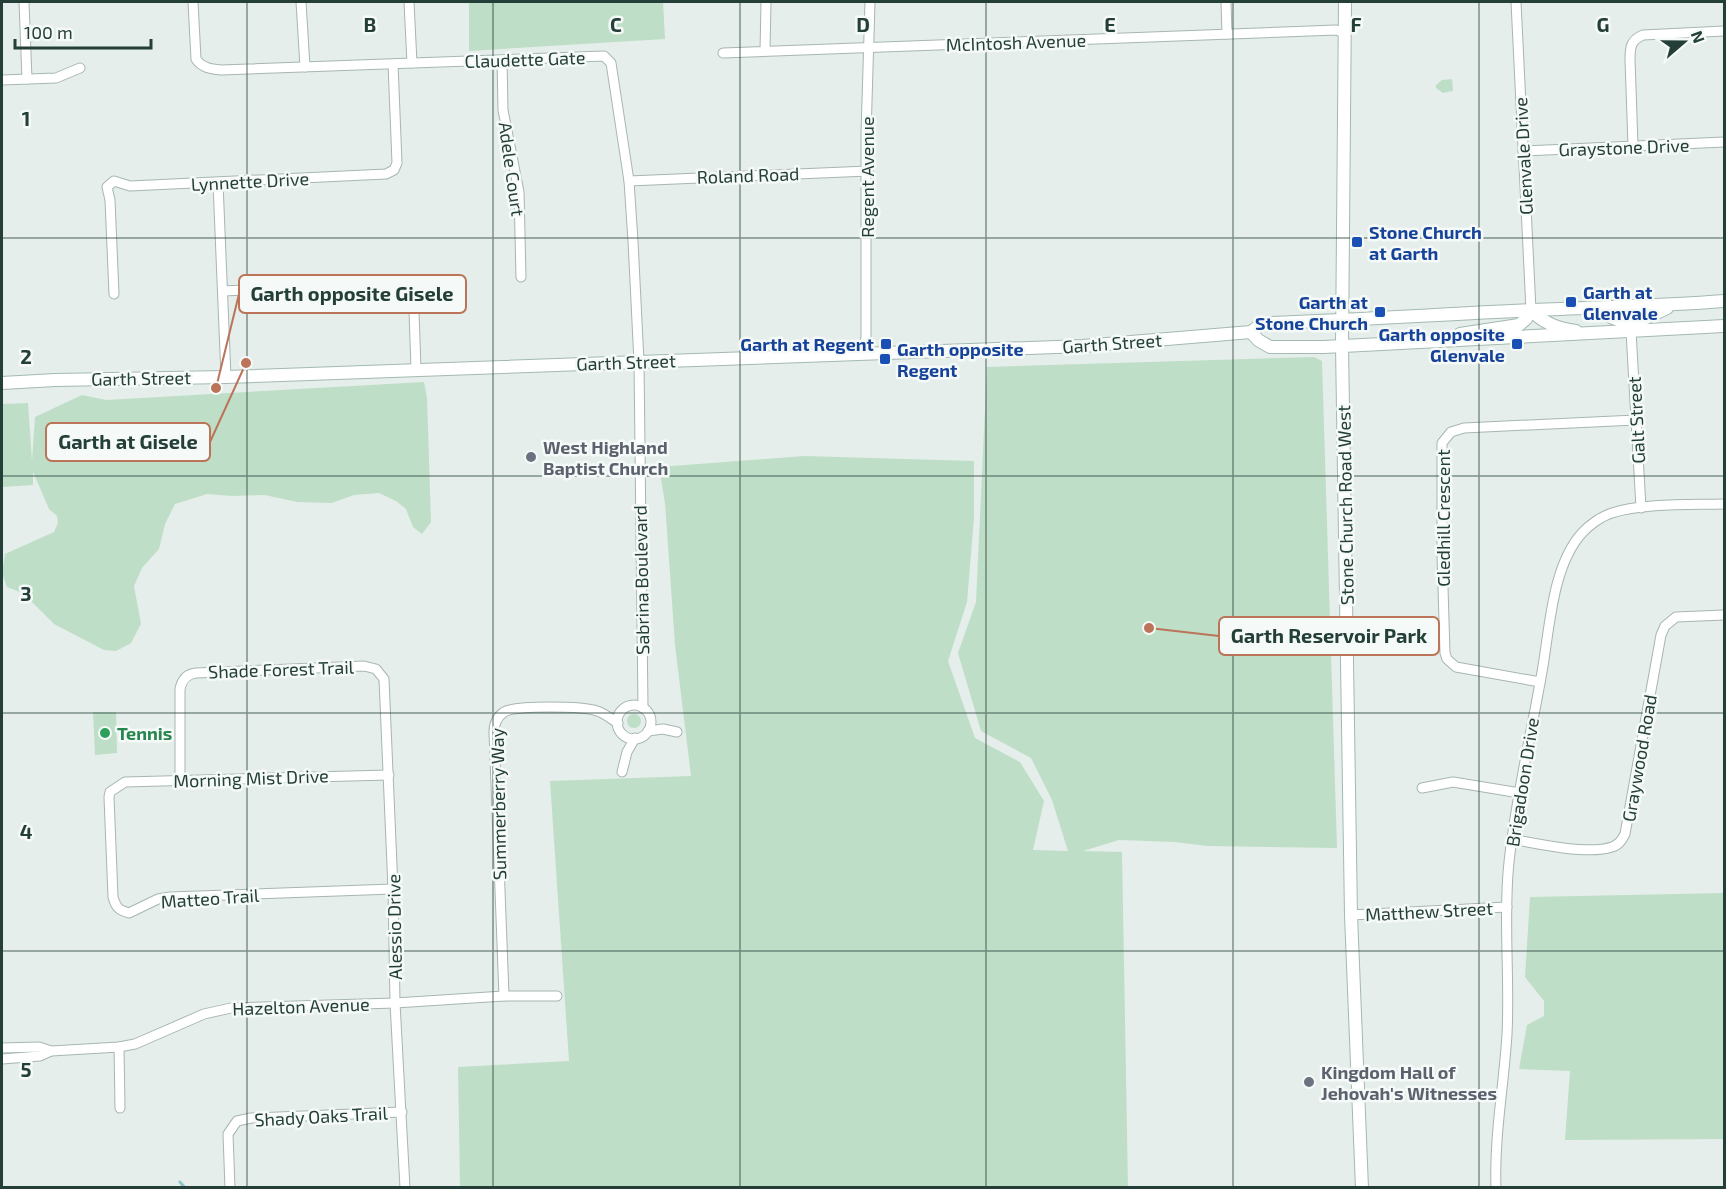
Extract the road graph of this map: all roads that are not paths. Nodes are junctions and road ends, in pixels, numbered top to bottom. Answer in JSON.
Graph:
{"nodes":[{"id":1,"x":24,"y":2,"type":"edge"},
{"id":2,"x":193,"y":2,"type":"edge"},
{"id":3,"x":301,"y":2,"type":"edge"},
{"id":4,"x":410,"y":2,"type":"edge"},
{"id":5,"x":766,"y":2,"type":"edge"},
{"id":6,"x":870,"y":2,"type":"edge"},
{"id":7,"x":1227,"y":2,"type":"edge"},
{"id":8,"x":1345,"y":2,"type":"edge"},
{"id":9,"x":1516,"y":2,"type":"edge"},
{"id":10,"x":1725,"y":31,"type":"edge"},
{"id":11,"x":1345,"y":33,"type":"junction"},
{"id":12,"x":1227,"y":34,"type":"junction"},
{"id":13,"x":869,"y":47,"type":"junction"},
{"id":14,"x":765,"y":51,"type":"junction"},
{"id":15,"x":723,"y":53,"type":"dead end"},
{"id":16,"x":502,"y":60,"type":"junction"},
{"id":17,"x":412,"y":63,"type":"junction"},
{"id":18,"x":393,"y":64,"type":"junction"},
{"id":19,"x":305,"y":67,"type":"junction"},
{"id":20,"x":80,"y":68,"type":"dead end"},
{"id":21,"x":27,"y":79,"type":"junction"},
{"id":22,"x":2,"y":80,"type":"edge"},
{"id":23,"x":1725,"y":142,"type":"edge"},
{"id":24,"x":1633,"y":146,"type":"junction"},
{"id":25,"x":1523,"y":151,"type":"junction"},
{"id":26,"x":868,"y":171,"type":"junction"},
{"id":27,"x":629,"y":180,"type":"junction"},
{"id":28,"x":218,"y":183,"type":"junction"},
{"id":29,"x":521,"y":277,"type":"dead end"},
{"id":30,"x":223,"y":291,"type":"junction"},
{"id":31,"x":114,"y":294,"type":"dead end"},
{"id":32,"x":1725,"y":301,"type":"edge"},
{"id":33,"x":1673,"y":305,"type":"junction"},
{"id":34,"x":1587,"y":308,"type":"junction"},
{"id":35,"x":1531,"y":310,"type":"junction"},
{"id":36,"x":1343,"y":320,"type":"junction"},
{"id":37,"x":1725,"y":326,"type":"edge"},
{"id":38,"x":1631,"y":331,"type":"junction"},
{"id":39,"x":1251,"y":332,"type":"junction"},
{"id":40,"x":1595,"y":333,"type":"junction"},
{"id":41,"x":1413,"y":342,"type":"junction"},
{"id":42,"x":1342,"y":346,"type":"junction"},
{"id":43,"x":863,"y":353,"type":"junction"},
{"id":44,"x":639,"y":362,"type":"junction"},
{"id":45,"x":416,"y":369,"type":"junction"},
{"id":46,"x":226,"y":377,"type":"junction"},
{"id":47,"x":2,"y":383,"type":"edge"},
{"id":48,"x":1636,"y":420,"type":"junction"},
{"id":49,"x":1725,"y":504,"type":"edge"},
{"id":50,"x":1641,"y":508,"type":"junction"},
{"id":51,"x":1725,"y":615,"type":"edge"},
{"id":52,"x":376,"y":669,"type":"joint"},
{"id":53,"x":1540,"y":682,"type":"junction"},
{"id":54,"x":642,"y":690,"type":"junction"},
{"id":55,"x":632,"y":705,"type":"junction"},
{"id":56,"x":643,"y":708,"type":"junction"},
{"id":57,"x":622,"y":710,"type":"junction"},
{"id":58,"x":599,"y":711,"type":"junction"},
{"id":59,"x":651,"y":719,"type":"junction"},
{"id":60,"x":618,"y":723,"type":"junction"},
{"id":61,"x":663,"y":729,"type":"junction"},
{"id":62,"x":648,"y":731,"type":"junction"},
{"id":63,"x":677,"y":732,"type":"dead end"},
{"id":64,"x":625,"y":735,"type":"junction"},
{"id":65,"x":635,"y":738,"type":"junction"},
{"id":66,"x":627,"y":752,"type":"junction"},
{"id":67,"x":622,"y":772,"type":"dead end"},
{"id":68,"x":389,"y":775,"type":"junction"},
{"id":69,"x":180,"y":780,"type":"junction"},
{"id":70,"x":114,"y":788,"type":"joint"},
{"id":71,"x":1422,"y":788,"type":"dead end"},
{"id":72,"x":1520,"y":793,"type":"junction"},
{"id":73,"x":1512,"y":839,"type":"junction"},
{"id":74,"x":393,"y":889,"type":"junction"},
{"id":75,"x":1507,"y":907,"type":"junction"},
{"id":76,"x":1351,"y":915,"type":"junction"},
{"id":77,"x":504,"y":996,"type":"junction"},
{"id":78,"x":557,"y":996,"type":"dead end"},
{"id":79,"x":395,"y":1003,"type":"junction"},
{"id":80,"x":119,"y":1047,"type":"junction"},
{"id":81,"x":2,"y":1048,"type":"edge"},
{"id":82,"x":51,"y":1051,"type":"junction"},
{"id":83,"x":2,"y":1059,"type":"edge"},
{"id":84,"x":120,"y":1108,"type":"dead end"},
{"id":85,"x":402,"y":1112,"type":"junction"},
{"id":86,"x":230,"y":1188,"type":"edge"},
{"id":87,"x":405,"y":1188,"type":"edge"},
{"id":88,"x":1362,"y":1188,"type":"edge"},
{"id":89,"x":1496,"y":1188,"type":"edge"}],
"edges":[{"from":1,"to":21,"type":"street"},
{"from":2,"to":19,"type":"street","name":"Claudette Gate"},
{"from":3,"to":19,"type":"street"},
{"from":4,"to":17,"type":"street"},
{"from":5,"to":14,"type":"street"},
{"from":6,"to":13,"type":"street","name":"Regent Avenue"},
{"from":7,"to":12,"type":"street"},
{"from":8,"to":11,"type":"main road","name":"Stone Church Road West"},
{"from":9,"to":25,"type":"street","name":"Glenvale Drive"},
{"from":10,"to":24,"type":"street"},
{"from":11,"to":12,"type":"street","name":"McIntosh Avenue"},
{"from":11,"to":36,"type":"main road","name":"Stone Church Road West"},
{"from":12,"to":13,"type":"street","name":"McIntosh Avenue"},
{"from":13,"to":14,"type":"street","name":"McIntosh Avenue"},
{"from":13,"to":26,"type":"street","name":"Regent Avenue"},
{"from":14,"to":15,"type":"street","name":"McIntosh Avenue"},
{"from":16,"to":17,"type":"street","name":"Claudette Gate"},
{"from":16,"to":27,"type":"street","name":"Claudette Gate"},
{"from":16,"to":29,"type":"street","name":"Adele Court"},
{"from":17,"to":18,"type":"street","name":"Claudette Gate"},
{"from":18,"to":19,"type":"street","name":"Claudette Gate"},
{"from":18,"to":28,"type":"street","name":"Lynnette Drive"},
{"from":20,"to":21,"type":"street"},
{"from":21,"to":22,"type":"street"},
{"from":23,"to":24,"type":"street","name":"Graystone Drive"},
{"from":24,"to":25,"type":"street","name":"Graystone Drive"},
{"from":25,"to":35,"type":"street","name":"Glenvale Drive"},
{"from":26,"to":27,"type":"street","name":"Roland Road"},
{"from":26,"to":43,"type":"street","name":"Regent Avenue"},
{"from":27,"to":44,"type":"street","name":"Claudette Gate"},
{"from":28,"to":30,"type":"street"},
{"from":28,"to":31,"type":"street","name":"Lynnette Drive"},
{"from":30,"to":45,"type":"street"},
{"from":30,"to":46,"type":"street"},
{"from":32,"to":33,"type":"main road","name":"Garth Street"},
{"from":33,"to":34,"type":"main road","name":"Garth Street"},
{"from":33,"to":38,"type":"main road"},
{"from":34,"to":35,"type":"main road","name":"Garth Street"},
{"from":34,"to":38,"type":"main road"},
{"from":35,"to":36,"type":"main road","name":"Garth Street"},
{"from":35,"to":40,"type":"main road"},
{"from":35,"to":41,"type":"main road"},
{"from":36,"to":39,"type":"main road","name":"Garth Street"},
{"from":36,"to":42,"type":"main road","name":"Stone Church Road West"},
{"from":37,"to":38,"type":"main road"},
{"from":38,"to":40,"type":"main road"},
{"from":38,"to":48,"type":"street","name":"Galt Street"},
{"from":39,"to":42,"type":"main road"},
{"from":39,"to":43,"type":"main road","name":"Garth Street"},
{"from":40,"to":41,"type":"main road"},
{"from":41,"to":42,"type":"main road"},
{"from":42,"to":76,"type":"main road","name":"Stone Church Road West"},
{"from":43,"to":44,"type":"main road","name":"Garth Street"},
{"from":44,"to":45,"type":"main road","name":"Garth Street"},
{"from":44,"to":54,"type":"street","name":"Sabrina Boulevard"},
{"from":45,"to":46,"type":"main road","name":"Garth Street"},
{"from":46,"to":47,"type":"main road","name":"Garth Street"},
{"from":48,"to":50,"type":"street","name":"Galt Street"},
{"from":48,"to":53,"type":"street","name":"Gledhill Crescent"},
{"from":49,"to":50,"type":"street","name":"Brigadoon Drive"},
{"from":50,"to":53,"type":"street","name":"Brigadoon Drive"},
{"from":51,"to":73,"type":"street","name":"Graywood Road"},
{"from":52,"to":68,"type":"street","name":"Alessio Drive"},
{"from":52,"to":69,"type":"street","name":"Shade Forest Trail"},
{"from":53,"to":72,"type":"street","name":"Brigadoon Drive"},
{"from":54,"to":55,"type":"street"},
{"from":54,"to":56,"type":"street","name":"Sabrina Boulevard"},
{"from":55,"to":56,"type":"street"},
{"from":55,"to":57,"type":"street"},
{"from":56,"to":59,"type":"street"},
{"from":57,"to":58,"type":"street","name":"Summerberry Way"},
{"from":57,"to":60,"type":"street"},
{"from":58,"to":60,"type":"street","name":"Summerberry Way"},
{"from":58,"to":77,"type":"street","name":"Summerberry Way"},
{"from":59,"to":61,"type":"street"},
{"from":59,"to":62,"type":"street"},
{"from":60,"to":64,"type":"street"},
{"from":61,"to":62,"type":"street"},
{"from":61,"to":63,"type":"street"},
{"from":62,"to":65,"type":"street"},
{"from":64,"to":65,"type":"street"},
{"from":64,"to":66,"type":"street"},
{"from":65,"to":66,"type":"street"},
{"from":66,"to":67,"type":"street"},
{"from":68,"to":69,"type":"street","name":"Morning Mist Drive"},
{"from":68,"to":74,"type":"street","name":"Alessio Drive"},
{"from":69,"to":70,"type":"street","name":"Morning Mist Drive"},
{"from":70,"to":74,"type":"street","name":"Matteo Trail"},
{"from":71,"to":72,"type":"street"},
{"from":72,"to":73,"type":"street","name":"Brigadoon Drive"},
{"from":73,"to":75,"type":"street","name":"Brigadoon Drive"},
{"from":74,"to":79,"type":"street","name":"Alessio Drive"},
{"from":75,"to":76,"type":"street","name":"Matthew Street"},
{"from":75,"to":89,"type":"street","name":"Brigadoon Drive"},
{"from":76,"to":88,"type":"main road","name":"Stone Church Road West"},
{"from":77,"to":78,"type":"street","name":"Hazelton Avenue"},
{"from":77,"to":79,"type":"street","name":"Hazelton Avenue"},
{"from":79,"to":80,"type":"street","name":"Hazelton Avenue"},
{"from":79,"to":85,"type":"street","name":"Alessio Drive"},
{"from":80,"to":82,"type":"street","name":"Hazelton Avenue"},
{"from":80,"to":84,"type":"street"},
{"from":81,"to":82,"type":"street","name":"Hazelton Avenue"},
{"from":82,"to":83,"type":"street","name":"Hazelton Avenue"},
{"from":85,"to":86,"type":"street","name":"Shady Oaks Trail"},
{"from":85,"to":87,"type":"street","name":"Alessio Drive"}]}
